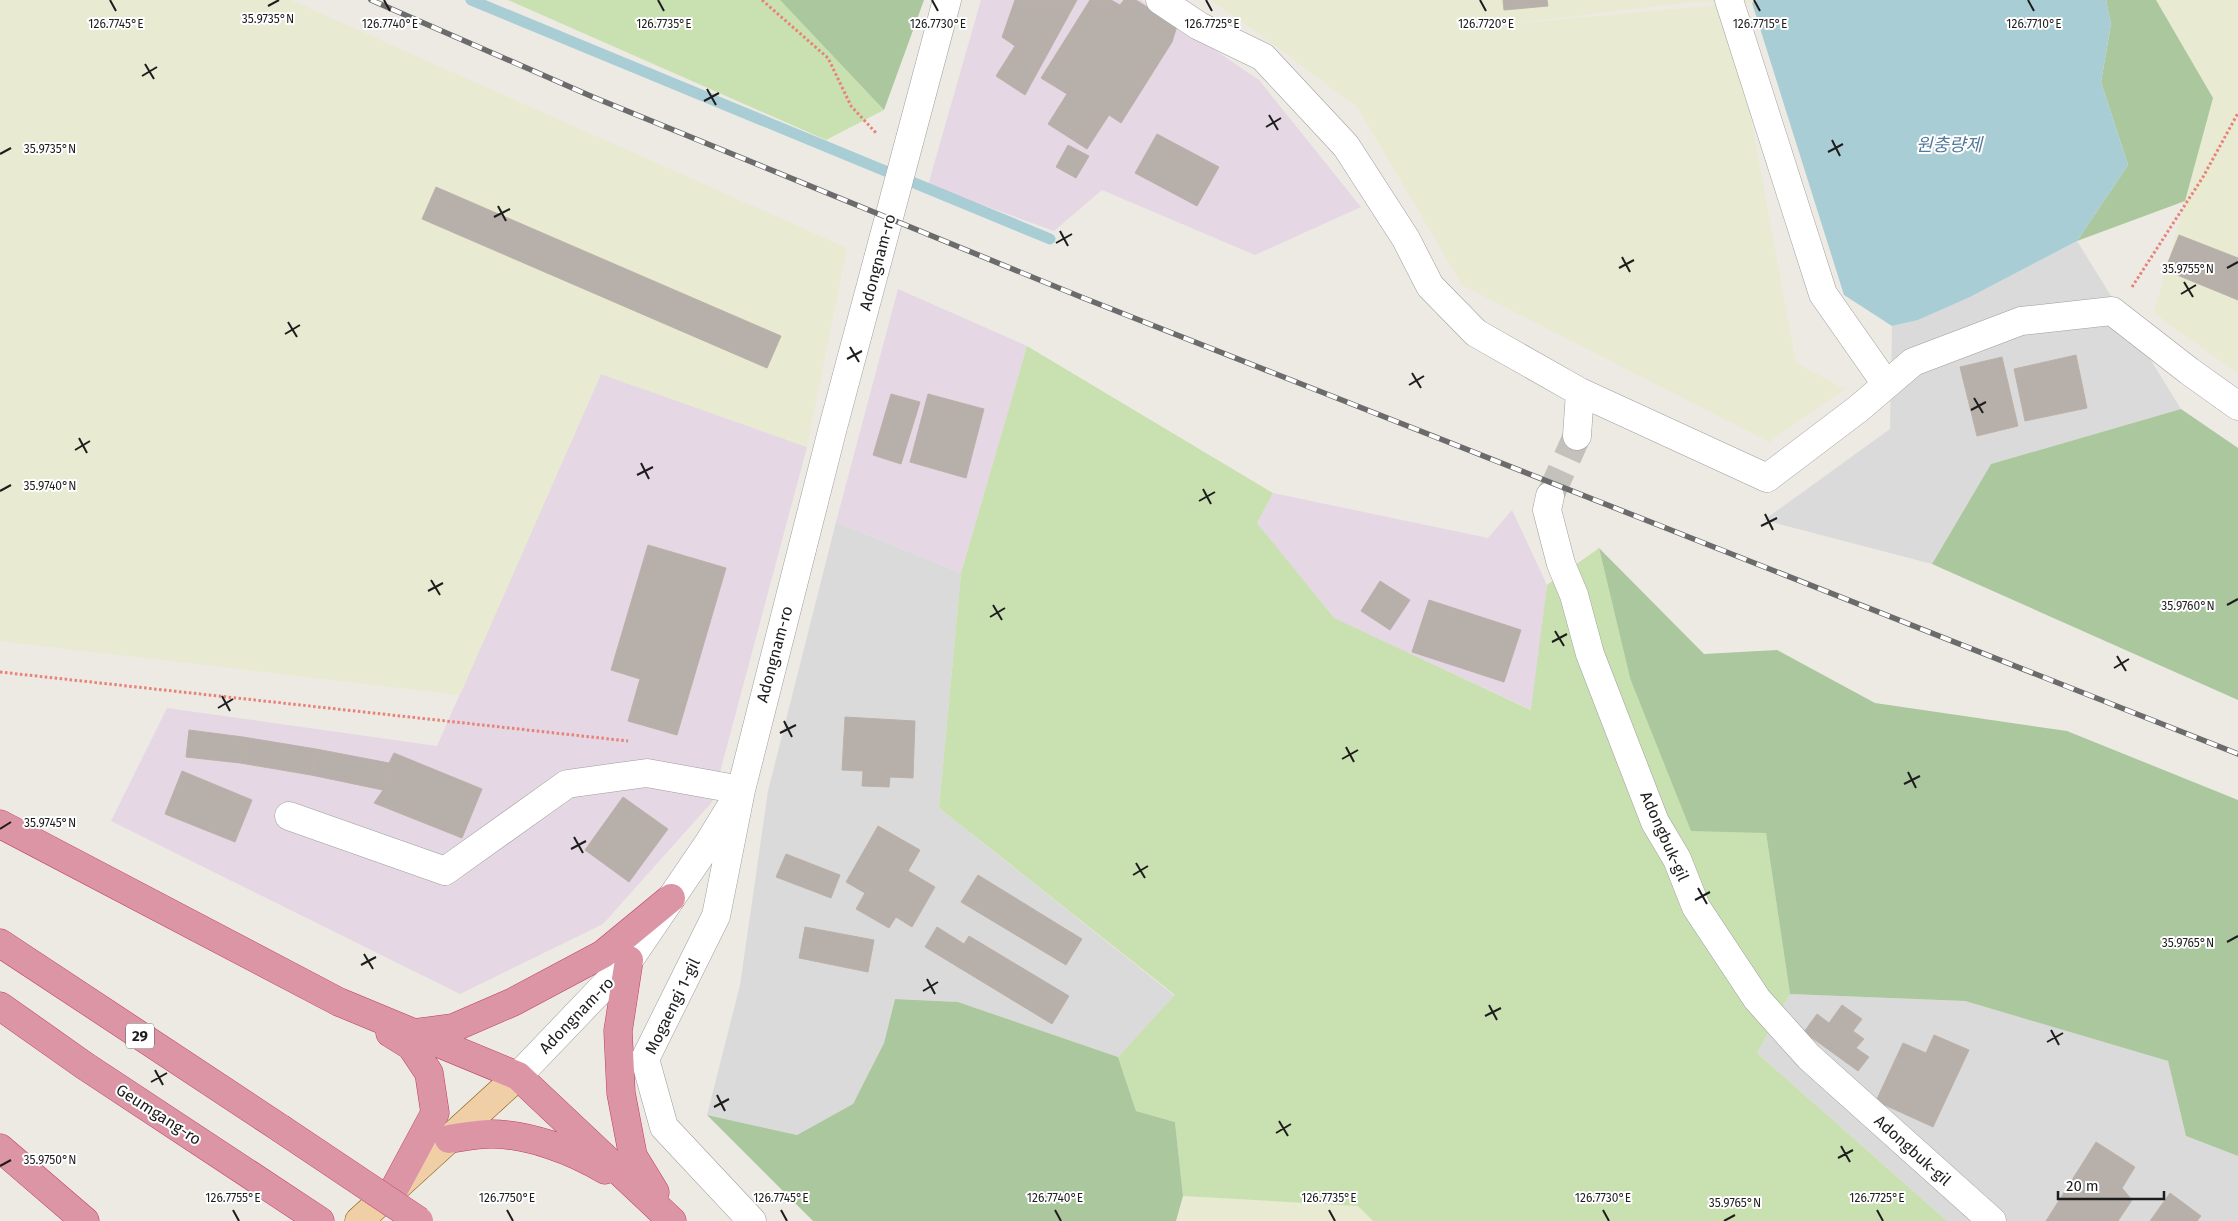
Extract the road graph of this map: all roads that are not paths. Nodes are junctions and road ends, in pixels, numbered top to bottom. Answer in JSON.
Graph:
{"nodes":[{"id":1,"x":947,"y":0,"type":"edge"},
{"id":2,"x":1160,"y":0,"type":"edge"},
{"id":3,"x":1729,"y":0,"type":"edge"},
{"id":4,"x":1886,"y":384,"type":"junction"},
{"id":5,"x":1580,"y":392,"type":"junction"},
{"id":6,"x":2238,"y":406,"type":"edge"},
{"id":7,"x":1577,"y":436,"type":"tunnel mouth"},
{"id":8,"x":1550,"y":496,"type":"tunnel mouth"},
{"id":9,"x":741,"y":790,"type":"junction"},
{"id":10,"x":290,"y":816,"type":"dead end"},
{"id":11,"x":0,"y":824,"type":"edge"},
{"id":12,"x":671,"y":898,"type":"junction"},
{"id":13,"x":0,"y":943,"type":"edge"},
{"id":14,"x":629,"y":960,"type":"junction"},
{"id":15,"x":339,"y":1002,"type":"junction"},
{"id":16,"x":0,"y":1006,"type":"edge"},
{"id":17,"x":413,"y":1033,"type":"junction"},
{"id":18,"x":518,"y":1076,"type":"junction"},
{"id":19,"x":449,"y":1138,"type":"junction"},
{"id":20,"x":0,"y":1148,"type":"edge"},
{"id":21,"x":639,"y":1190,"type":"junction"},
{"id":22,"x":392,"y":1192,"type":"junction"},
{"id":23,"x":86,"y":1221,"type":"edge"},
{"id":24,"x":320,"y":1221,"type":"edge"},
{"id":25,"x":359,"y":1221,"type":"edge"},
{"id":26,"x":419,"y":1221,"type":"edge"},
{"id":27,"x":673,"y":1221,"type":"edge"},
{"id":28,"x":752,"y":1221,"type":"edge"},
{"id":29,"x":1992,"y":1221,"type":"edge"}],
"edges":[{"from":1,"to":9,"type":"street","name":"Adongnam-ro"},
{"from":2,"to":5,"type":"street"},
{"from":3,"to":4,"type":"street"},
{"from":4,"to":5,"type":"street"},
{"from":4,"to":6,"type":"street"},
{"from":5,"to":7,"type":"street"},
{"from":8,"to":29,"type":"street","name":"Adongbuk-gil"},
{"from":9,"to":10,"type":"street"},
{"from":9,"to":12,"type":"street","name":"Adongnam-ro"},
{"from":9,"to":28,"type":"street","name":"Mogaengi 1-gil"},
{"from":11,"to":15,"type":"highway"},
{"from":12,"to":14,"type":"street","name":"Adongnam-ro"},
{"from":12,"to":17,"type":"highway"},
{"from":13,"to":26,"type":"highway","number":"29","bridge":true},
{"from":14,"to":18,"type":"street","name":"Adongnam-ro"},
{"from":14,"to":27,"type":"highway"},
{"from":15,"to":17,"type":"highway"},
{"from":15,"to":22,"type":"highway"},
{"from":16,"to":24,"type":"highway","name":"Geumgang-ro"},
{"from":17,"to":18,"type":"highway"},
{"from":18,"to":19,"type":"main road","name":"Adongnam-ro"},
{"from":18,"to":21,"type":"highway"},
{"from":19,"to":21,"type":"highway"},
{"from":19,"to":22,"type":"main road","name":"Adongnam-ro"},
{"from":20,"to":23,"type":"highway"},
{"from":21,"to":27,"type":"highway"},
{"from":22,"to":25,"type":"main road","name":"Adongnam-ro"}]}
